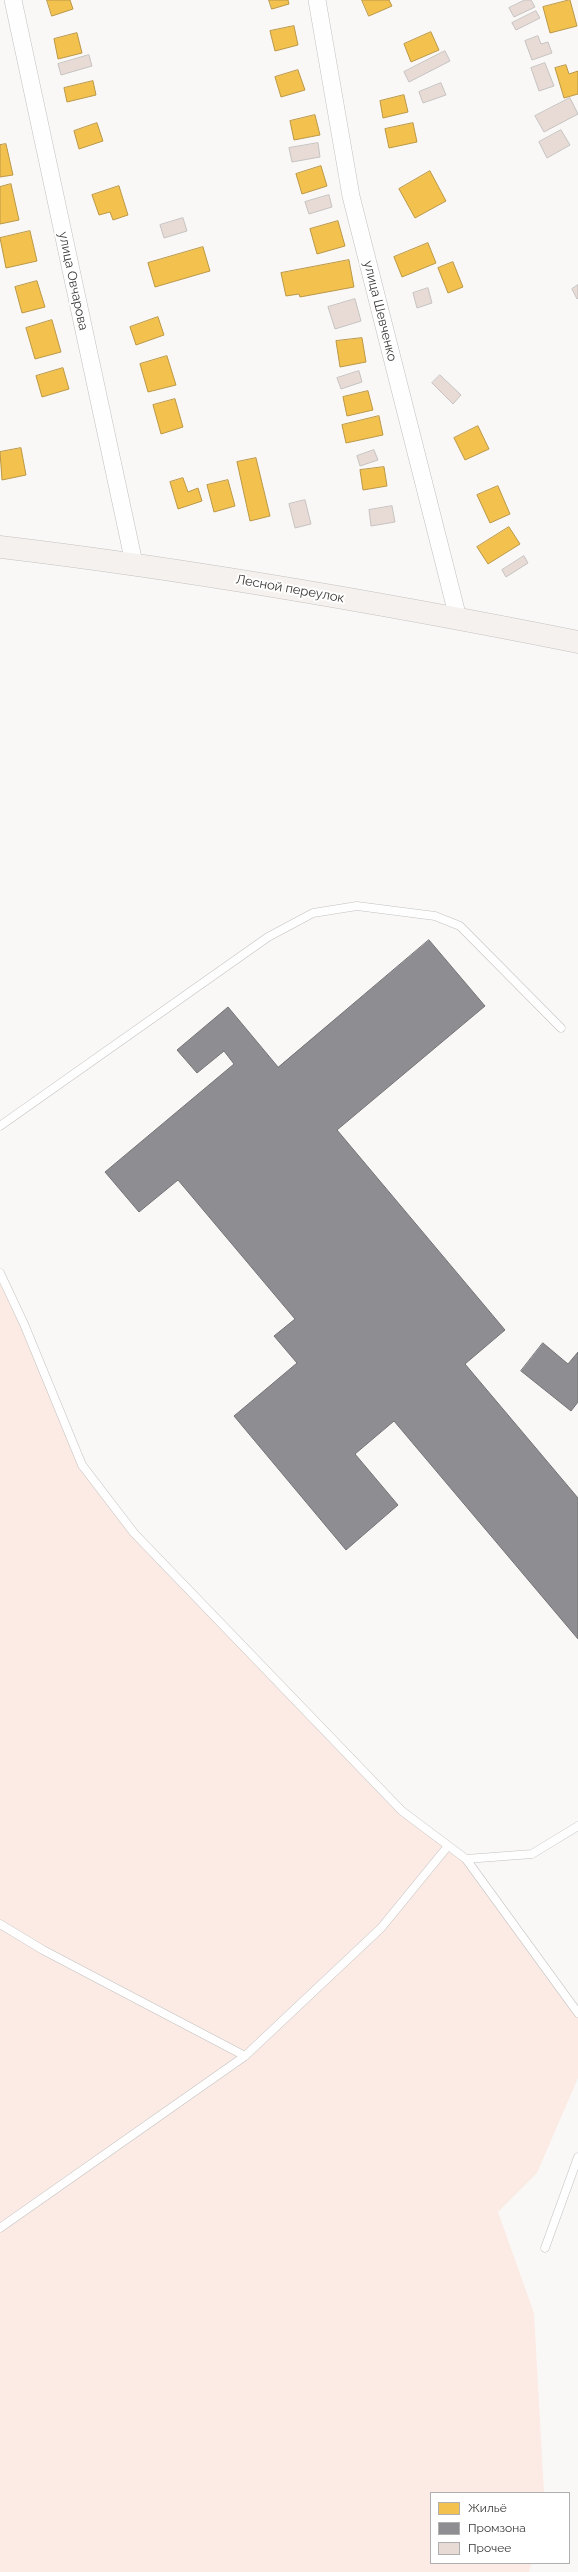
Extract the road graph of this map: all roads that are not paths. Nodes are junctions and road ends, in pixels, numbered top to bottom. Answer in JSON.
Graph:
{"nodes":[{"id":1,"x":13,"y":0,"type":"edge"},
{"id":2,"x":317,"y":0,"type":"edge"},
{"id":3,"x":0,"y":547,"type":"edge"},
{"id":4,"x":134,"y":563,"type":"junction"},
{"id":5,"x":458,"y":618,"type":"junction"},
{"id":6,"x":578,"y":642,"type":"edge"},
{"id":7,"x":561,"y":1028,"type":"dead end"},
{"id":8,"x":0,"y":1126,"type":"edge"},
{"id":9,"x":0,"y":1273,"type":"edge"},
{"id":10,"x":578,"y":1826,"type":"edge"},
{"id":11,"x":448,"y":1846,"type":"junction"},
{"id":12,"x":466,"y":1859,"type":"junction"},
{"id":13,"x":0,"y":1924,"type":"edge"},
{"id":14,"x":578,"y":2013,"type":"edge"},
{"id":15,"x":245,"y":2056,"type":"junction"},
{"id":16,"x":578,"y":2157,"type":"edge"},
{"id":17,"x":0,"y":2228,"type":"edge"},
{"id":18,"x":545,"y":2248,"type":"dead end"}],
"edges":[{"from":1,"to":4,"type":"street","name":"улица Овчарова"},
{"from":2,"to":5,"type":"street","name":"улица Шевченко"},
{"from":3,"to":4,"type":"main road","name":"Лесной переулок"},
{"from":4,"to":5,"type":"main road","name":"Лесной переулок"},
{"from":5,"to":6,"type":"main road","name":"Лесной переулок"},
{"from":7,"to":8,"type":"lane"},
{"from":9,"to":11,"type":"lane"},
{"from":10,"to":12,"type":"lane"},
{"from":11,"to":12,"type":"lane"},
{"from":11,"to":15,"type":"lane"},
{"from":12,"to":14,"type":"lane"},
{"from":13,"to":15,"type":"lane"},
{"from":15,"to":17,"type":"lane"},
{"from":16,"to":18,"type":"lane"}]}
